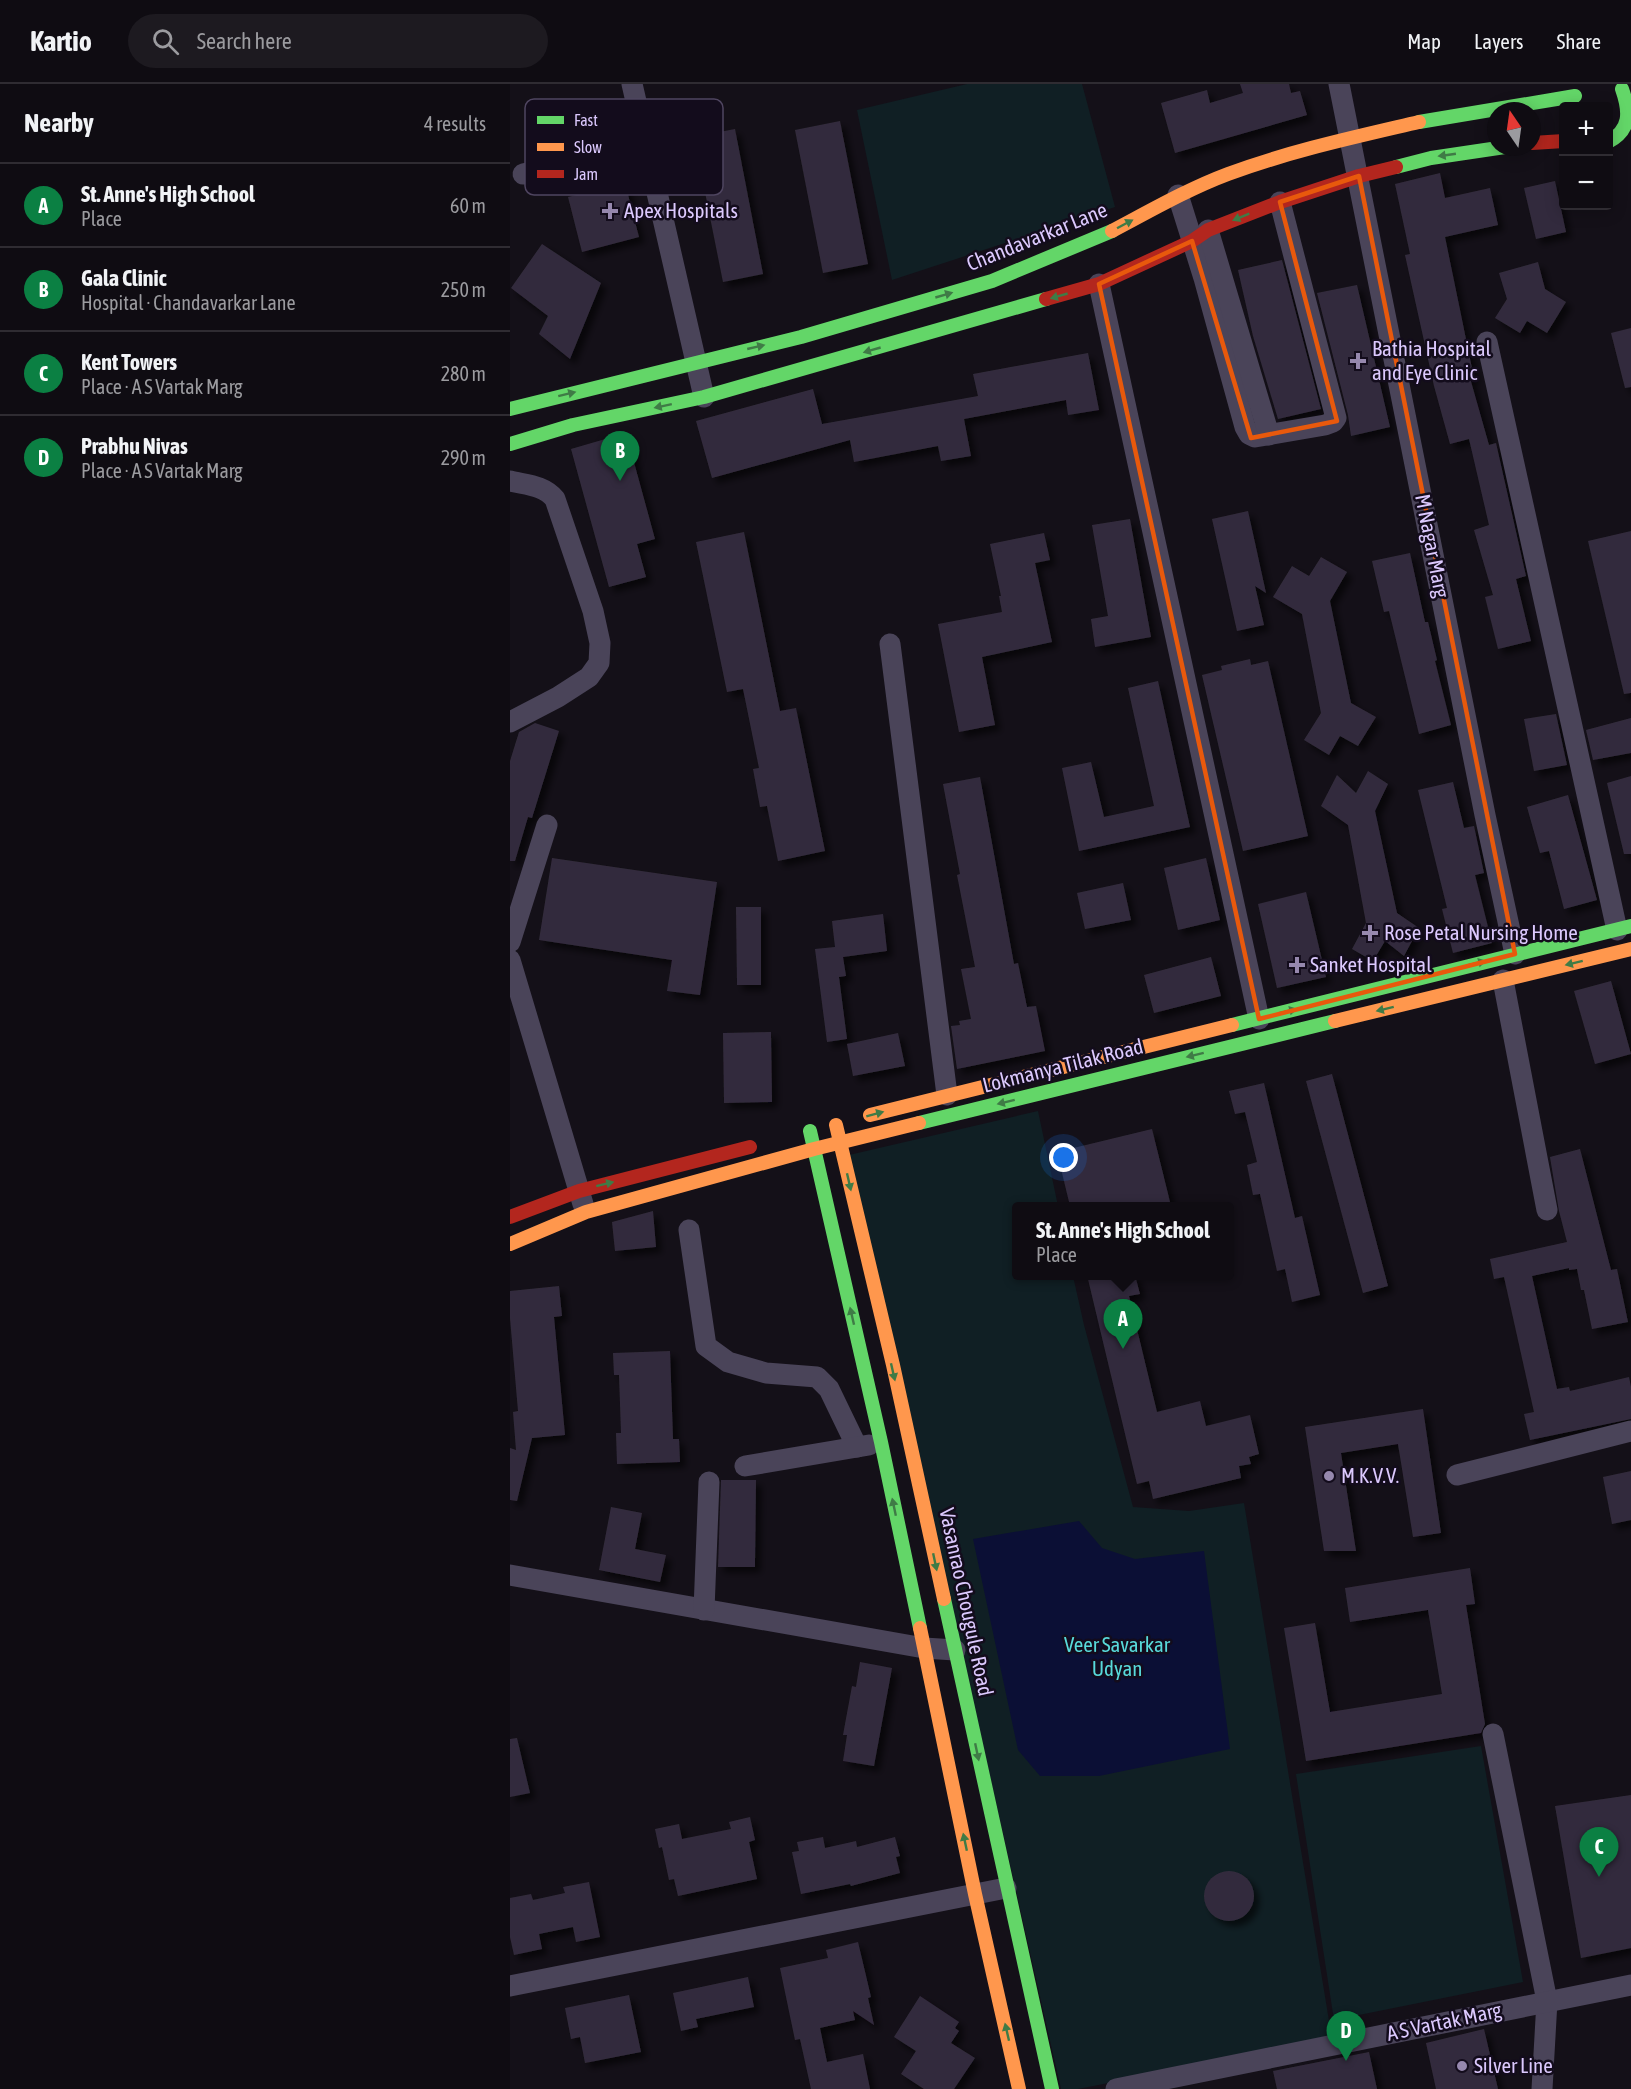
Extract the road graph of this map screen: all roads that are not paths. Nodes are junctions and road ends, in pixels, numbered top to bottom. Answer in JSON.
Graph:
{"nodes":[{"id":1,"x":632,"y":84,"type":"edge"},
{"id":2,"x":1339,"y":84,"type":"edge"},
{"id":3,"x":1607,"y":84,"type":"edge"},
{"id":4,"x":1626,"y":89,"type":"edge"},
{"id":5,"x":1576,"y":97,"type":"edge"},
{"id":6,"x":636,"y":99,"type":"edge"},
{"id":7,"x":1624,"y":135,"type":"edge"},
{"id":8,"x":1349,"y":139,"type":"junction"},
{"id":9,"x":1559,"y":141,"type":"edge"},
{"id":10,"x":1541,"y":142,"type":"edge"},
{"id":11,"x":1487,"y":150,"type":"edge"},
{"id":12,"x":1359,"y":176,"type":"junction"},
{"id":13,"x":658,"y":195,"type":"edge"},
{"id":14,"x":1178,"y":195,"type":"junction"},
{"id":15,"x":1280,"y":202,"type":"junction"},
{"id":16,"x":1200,"y":236,"type":"junction"},
{"id":17,"x":1099,"y":284,"type":"junction"},
{"id":18,"x":1487,"y":342,"type":"dead end"},
{"id":19,"x":697,"y":361,"type":"junction"},
{"id":20,"x":704,"y":397,"type":"junction"},
{"id":21,"x":510,"y":409,"type":"edge"},
{"id":22,"x":510,"y":444,"type":"edge"},
{"id":23,"x":510,"y":481,"type":"edge"},
{"id":24,"x":890,"y":644,"type":"dead end"},
{"id":25,"x":510,"y":722,"type":"edge"},
{"id":26,"x":548,"y":825,"type":"dead end"},
{"id":27,"x":1624,"y":928,"type":"edge"},
{"id":28,"x":510,"y":942,"type":"edge"},
{"id":29,"x":1631,"y":949,"type":"edge"},
{"id":30,"x":1515,"y":954,"type":"junction"},
{"id":31,"x":510,"y":960,"type":"edge"},
{"id":32,"x":1503,"y":980,"type":"junction"},
{"id":33,"x":1259,"y":1019,"type":"junction"},
{"id":34,"x":947,"y":1095,"type":"junction"},
{"id":35,"x":847,"y":1122,"type":"junction"},
{"id":36,"x":764,"y":1143,"type":"dead end"},
{"id":37,"x":840,"y":1143,"type":"junction"},
{"id":38,"x":814,"y":1149,"type":"junction"},
{"id":39,"x":579,"y":1191,"type":"junction"},
{"id":40,"x":1547,"y":1210,"type":"dead end"},
{"id":41,"x":586,"y":1212,"type":"junction"},
{"id":42,"x":510,"y":1216,"type":"edge"},
{"id":43,"x":688,"y":1230,"type":"dead end"},
{"id":44,"x":510,"y":1244,"type":"edge"},
{"id":45,"x":1631,"y":1431,"type":"edge"},
{"id":46,"x":881,"y":1442,"type":"junction"},
{"id":47,"x":857,"y":1447,"type":"junction"},
{"id":48,"x":745,"y":1466,"type":"dead end"},
{"id":49,"x":1457,"y":1475,"type":"dead end"},
{"id":50,"x":709,"y":1482,"type":"dead end"},
{"id":51,"x":510,"y":1575,"type":"edge"},
{"id":52,"x":704,"y":1610,"type":"junction"},
{"id":53,"x":924,"y":1647,"type":"junction"},
{"id":54,"x":954,"y":1650,"type":"junction"},
{"id":55,"x":1493,"y":1734,"type":"dead end"},
{"id":56,"x":1006,"y":1888,"type":"junction"},
{"id":57,"x":975,"y":1894,"type":"junction"},
{"id":58,"x":1631,"y":1984,"type":"edge"},
{"id":59,"x":510,"y":1986,"type":"edge"},
{"id":60,"x":1547,"y":2001,"type":"junction"},
{"id":61,"x":1019,"y":2089,"type":"edge"},
{"id":62,"x":1052,"y":2089,"type":"edge"},
{"id":63,"x":1116,"y":2089,"type":"edge"},
{"id":64,"x":1542,"y":2089,"type":"edge"}],
"edges":[{"from":1,"to":6,"type":"street"},
{"from":2,"to":8,"type":"street","name":"M Nagar Marg"},
{"from":3,"to":4,"type":"street"},
{"from":4,"to":7,"type":"street"},
{"from":5,"to":8,"type":"street","name":"Chandavarkar Lane"},
{"from":8,"to":12,"type":"street","name":"M Nagar Marg"},
{"from":8,"to":14,"type":"street","name":"Chandavarkar Lane"},
{"from":9,"to":10,"type":"street"},
{"from":11,"to":12,"type":"street","one_way":true},
{"from":12,"to":15,"type":"street"},
{"from":12,"to":30,"type":"street","name":"M Nagar Marg"},
{"from":13,"to":19,"type":"street"},
{"from":14,"to":16,"type":"street"},
{"from":19,"to":14,"type":"street","name":"Chandavarkar Lane","one_way":true},
{"from":15,"to":16,"type":"street","one_way":true},
{"from":15,"to":16,"type":"street"},
{"from":16,"to":17,"type":"street"},
{"from":17,"to":20,"type":"street","one_way":true},
{"from":17,"to":33,"type":"street"},
{"from":18,"to":27,"type":"street"},
{"from":19,"to":20,"type":"street"},
{"from":21,"to":19,"type":"street","name":"Chandavarkar Lane","one_way":true},
{"from":20,"to":22,"type":"street","one_way":true},
{"from":23,"to":25,"type":"street"},
{"from":24,"to":34,"type":"street"},
{"from":26,"to":28,"type":"street"},
{"from":27,"to":30,"type":"street","name":"Lokmanya Tilak Road"},
{"from":29,"to":32,"type":"street","name":"Lokmanya Tilak Road","one_way":true},
{"from":33,"to":30,"type":"street","name":"Lokmanya Tilak Road","one_way":true},
{"from":31,"to":39,"type":"street"},
{"from":32,"to":37,"type":"street","name":"Lokmanya Tilak Road","one_way":true},
{"from":32,"to":40,"type":"street"},
{"from":33,"to":34,"type":"street","name":"Lokmanya Tilak Road"},
{"from":35,"to":34,"type":"street","name":"Lokmanya Tilak Road","one_way":true},
{"from":35,"to":37,"type":"street","name":"Vasanrao Chougule Road"},
{"from":35,"to":38,"type":"street","name":"Lokmanya Tilak Road"},
{"from":39,"to":36,"type":"street","one_way":true},
{"from":37,"to":38,"type":"street","name":"Lokmanya Tilak Road"},
{"from":37,"to":54,"type":"street","name":"Vasanrao Chougule Road","one_way":true},
{"from":38,"to":41,"type":"street","name":"Lokmanya Tilak Road"},
{"from":46,"to":38,"type":"street","one_way":true},
{"from":39,"to":41,"type":"street"},
{"from":39,"to":42,"type":"street"},
{"from":41,"to":44,"type":"street","name":"Lokmanya Tilak Road"},
{"from":43,"to":47,"type":"street"},
{"from":45,"to":49,"type":"street"},
{"from":46,"to":47,"type":"street"},
{"from":53,"to":46,"type":"street","one_way":true},
{"from":47,"to":48,"type":"street"},
{"from":50,"to":52,"type":"street"},
{"from":51,"to":52,"type":"street"},
{"from":52,"to":53,"type":"street"},
{"from":53,"to":54,"type":"street"},
{"from":57,"to":53,"type":"street","one_way":true},
{"from":54,"to":56,"type":"street","name":"Vasanrao Chougule Road","one_way":true},
{"from":55,"to":60,"type":"street"},
{"from":56,"to":57,"type":"street"},
{"from":56,"to":62,"type":"street","name":"Vasanrao Chougule Road"},
{"from":57,"to":59,"type":"street"},
{"from":61,"to":57,"type":"street","one_way":true},
{"from":58,"to":60,"type":"street","name":"A S Vartak Marg"},
{"from":60,"to":63,"type":"street","name":"A S Vartak Marg"},
{"from":60,"to":64,"type":"street"}]}
